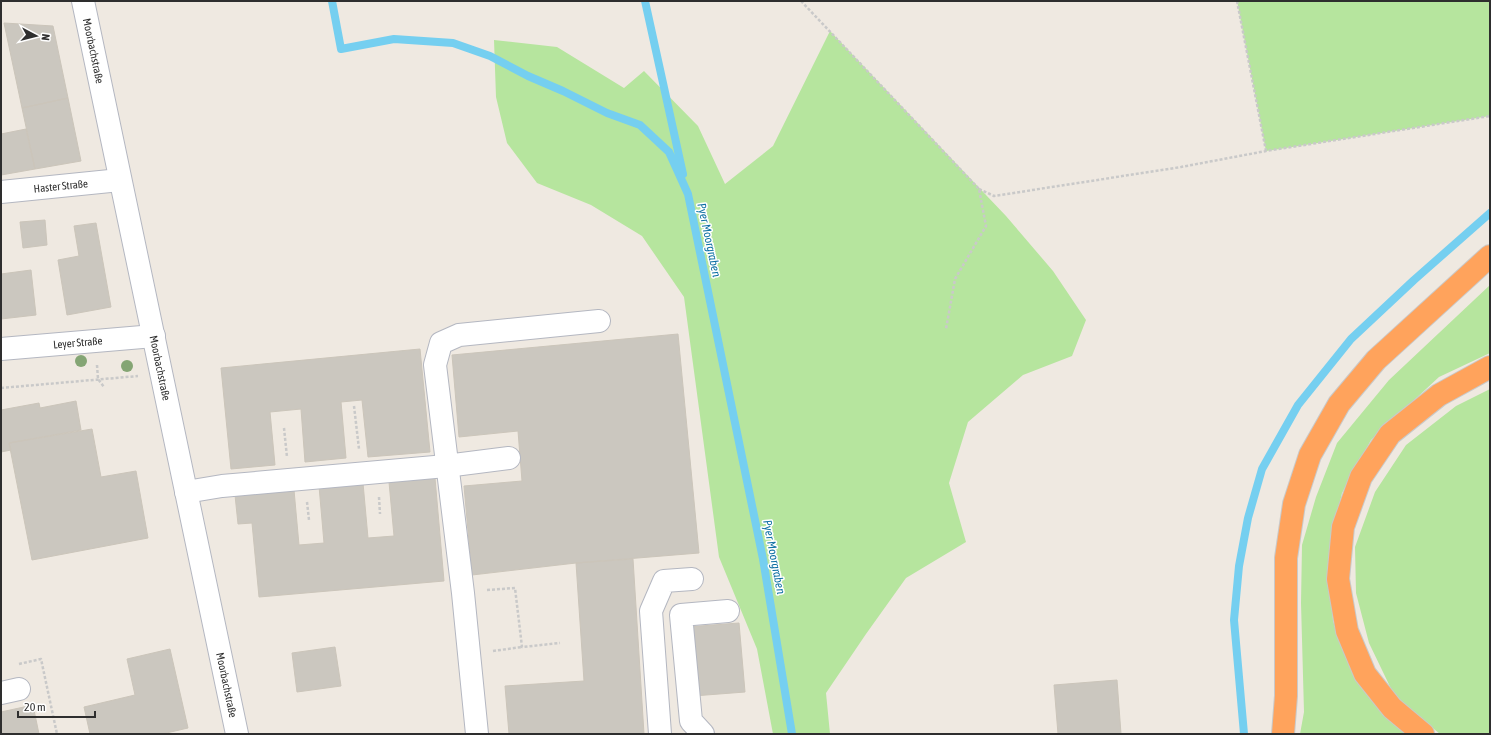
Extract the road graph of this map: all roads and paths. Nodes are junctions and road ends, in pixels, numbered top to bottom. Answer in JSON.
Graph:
{"nodes":[{"id":1,"x":83,"y":1,"type":"edge"},
{"id":2,"x":801,"y":1,"type":"edge"},
{"id":3,"x":1237,"y":1,"type":"edge"},
{"id":4,"x":1490,"y":116,"type":"edge"},
{"id":5,"x":1266,"y":151,"type":"junction"},
{"id":6,"x":120,"y":180,"type":"junction"},
{"id":7,"x":979,"y":189,"type":"junction"},
{"id":8,"x":1,"y":192,"type":"edge"},
{"id":9,"x":1490,"y":256,"type":"edge"},
{"id":10,"x":599,"y":321,"type":"dead end"},
{"id":11,"x":946,"y":329,"type":"dead end"},
{"id":12,"x":154,"y":336,"type":"junction"},
{"id":13,"x":1,"y":349,"type":"edge"},
{"id":14,"x":1490,"y":367,"type":"edge"},
{"id":15,"x":140,"y":376,"type":"dead end"},
{"id":16,"x":1,"y":388,"type":"edge"},
{"id":17,"x":354,"y":406,"type":"dead end"},
{"id":18,"x":509,"y":458,"type":"dead end"},
{"id":19,"x":446,"y":466,"type":"junction"},
{"id":20,"x":362,"y":474,"type":"junction"},
{"id":21,"x":186,"y":492,"type":"junction"},
{"id":22,"x":692,"y":579,"type":"dead end"},
{"id":23,"x":463,"y":593,"type":"junction"},
{"id":24,"x":728,"y":610,"type":"dead end"},
{"id":25,"x":560,"y":643,"type":"dead end"},
{"id":26,"x":522,"y":647,"type":"junction"},
{"id":27,"x":486,"y":651,"type":"dead end"},
{"id":28,"x":237,"y":734,"type":"edge"},
{"id":29,"x":477,"y":734,"type":"edge"},
{"id":30,"x":660,"y":734,"type":"edge"},
{"id":31,"x":703,"y":734,"type":"edge"},
{"id":32,"x":1283,"y":734,"type":"edge"},
{"id":33,"x":1423,"y":734,"type":"edge"}],
"edges":[{"from":1,"to":6,"type":"street","name":"Moorbachstraße"},
{"from":2,"to":7,"type":"path"},
{"from":3,"to":5,"type":"path"},
{"from":4,"to":5,"type":"path"},
{"from":5,"to":7,"type":"path"},
{"from":6,"to":8,"type":"street","name":"Haster Straße"},
{"from":6,"to":12,"type":"street","name":"Moorbachstraße"},
{"from":7,"to":11,"type":"path"},
{"from":9,"to":32,"type":"highway"},
{"from":10,"to":19,"type":"street"},
{"from":12,"to":13,"type":"street","name":"Leyer Straße"},
{"from":12,"to":21,"type":"street","name":"Moorbachstraße"},
{"from":14,"to":33,"type":"highway"},
{"from":15,"to":16,"type":"path"},
{"from":17,"to":20,"type":"path"},
{"from":18,"to":19,"type":"street"},
{"from":19,"to":20,"type":"street"},
{"from":19,"to":23,"type":"street"},
{"from":20,"to":21,"type":"street"},
{"from":21,"to":28,"type":"street","name":"Moorbachstraße"},
{"from":22,"to":30,"type":"street"},
{"from":23,"to":26,"type":"path"},
{"from":23,"to":29,"type":"street"},
{"from":24,"to":31,"type":"street"},
{"from":25,"to":26,"type":"path"},
{"from":26,"to":27,"type":"path"}]}
